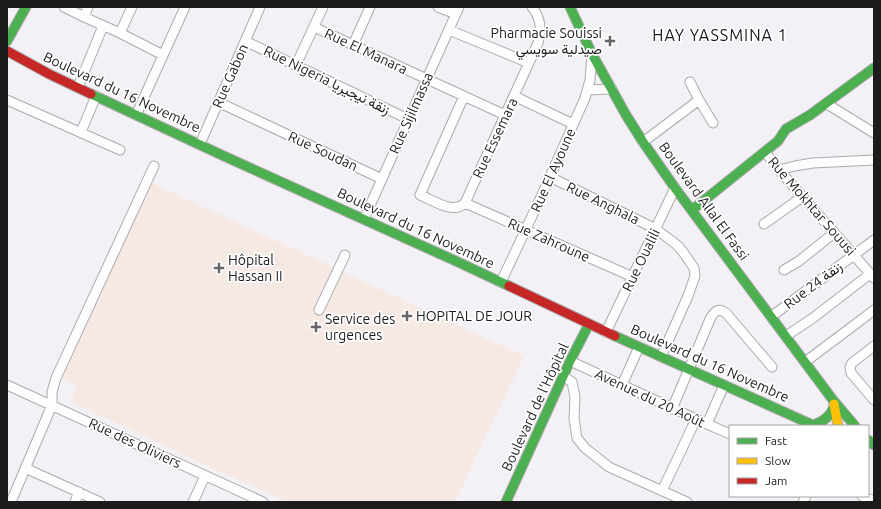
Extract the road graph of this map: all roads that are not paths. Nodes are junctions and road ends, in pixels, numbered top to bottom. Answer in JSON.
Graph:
{"nodes":[{"id":1,"x":26,"y":7,"type":"edge"},
{"id":2,"x":64,"y":7,"type":"edge"},
{"id":3,"x":88,"y":7,"type":"edge"},
{"id":4,"x":132,"y":7,"type":"edge"},
{"id":5,"x":185,"y":7,"type":"edge"},
{"id":6,"x":260,"y":7,"type":"edge"},
{"id":7,"x":323,"y":7,"type":"edge"},
{"id":8,"x":370,"y":7,"type":"edge"},
{"id":9,"x":438,"y":7,"type":"edge"},
{"id":10,"x":532,"y":7,"type":"edge"},
{"id":11,"x":570,"y":7,"type":"edge"},
{"id":12,"x":457,"y":11,"type":"edge"},
{"id":13,"x":84,"y":17,"type":"junction"},
{"id":14,"x":103,"y":26,"type":"junction"},
{"id":15,"x":314,"y":27,"type":"junction"},
{"id":16,"x":449,"y":30,"type":"junction"},
{"id":17,"x":120,"y":33,"type":"junction"},
{"id":18,"x":7,"y":41,"type":"edge"},
{"id":19,"x":245,"y":41,"type":"junction"},
{"id":20,"x":353,"y":45,"type":"junction"},
{"id":21,"x":7,"y":51,"type":"edge"},
{"id":22,"x":592,"y":54,"type":"junction"},
{"id":23,"x":163,"y":55,"type":"junction"},
{"id":24,"x":528,"y":63,"type":"junction"},
{"id":25,"x":296,"y":66,"type":"junction"},
{"id":26,"x":874,"y":68,"type":"edge"},
{"id":27,"x":874,"y":76,"type":"edge"},
{"id":28,"x":426,"y":79,"type":"junction"},
{"id":29,"x":690,"y":82,"type":"dead end"},
{"id":30,"x":78,"y":87,"type":"junction"},
{"id":31,"x":612,"y":89,"type":"junction"},
{"id":32,"x":588,"y":90,"type":"junction"},
{"id":33,"x":96,"y":96,"type":"junction"},
{"id":34,"x":464,"y":96,"type":"junction"},
{"id":35,"x":514,"y":96,"type":"junction"},
{"id":36,"x":7,"y":100,"type":"edge"},
{"id":37,"x":700,"y":100,"type":"junction"},
{"id":38,"x":218,"y":102,"type":"junction"},
{"id":39,"x":830,"y":106,"type":"junction"},
{"id":40,"x":136,"y":115,"type":"junction"},
{"id":41,"x":505,"y":115,"type":"junction"},
{"id":42,"x":408,"y":119,"type":"junction"},
{"id":43,"x":713,"y":123,"type":"dead end"},
{"id":44,"x":573,"y":124,"type":"junction"},
{"id":45,"x":81,"y":132,"type":"junction"},
{"id":46,"x":874,"y":133,"type":"edge"},
{"id":47,"x":778,"y":141,"type":"junction"},
{"id":48,"x":644,"y":142,"type":"junction"},
{"id":49,"x":200,"y":144,"type":"junction"},
{"id":50,"x":120,"y":150,"type":"dead end"},
{"id":51,"x":765,"y":152,"type":"junction"},
{"id":52,"x":874,"y":160,"type":"edge"},
{"id":53,"x":154,"y":166,"type":"dead end"},
{"id":54,"x":779,"y":170,"type":"junction"},
{"id":55,"x":550,"y":178,"type":"junction"},
{"id":56,"x":382,"y":179,"type":"junction"},
{"id":57,"x":675,"y":188,"type":"junction"},
{"id":58,"x":802,"y":197,"type":"junction"},
{"id":59,"x":465,"y":203,"type":"junction"},
{"id":60,"x":692,"y":210,"type":"junction"},
{"id":61,"x":364,"y":219,"type":"junction"},
{"id":62,"x":764,"y":224,"type":"dead end"},
{"id":63,"x":526,"y":229,"type":"junction"},
{"id":64,"x":656,"y":229,"type":"junction"},
{"id":65,"x":834,"y":233,"type":"junction"},
{"id":66,"x":874,"y":240,"type":"edge"},
{"id":67,"x":345,"y":255,"type":"dead end"},
{"id":68,"x":854,"y":255,"type":"junction"},
{"id":69,"x":784,"y":270,"type":"dead end"},
{"id":70,"x":872,"y":276,"type":"edge"},
{"id":71,"x":633,"y":277,"type":"junction"},
{"id":72,"x":501,"y":282,"type":"junction"},
{"id":73,"x":319,"y":310,"type":"dead end"},
{"id":74,"x":874,"y":310,"type":"edge"},
{"id":75,"x":772,"y":316,"type":"junction"},
{"id":76,"x":589,"y":324,"type":"junction"},
{"id":77,"x":606,"y":332,"type":"junction"},
{"id":78,"x":786,"y":336,"type":"junction"},
{"id":79,"x":874,"y":346,"type":"edge"},
{"id":80,"x":639,"y":347,"type":"junction"},
{"id":81,"x":661,"y":357,"type":"junction"},
{"id":82,"x":570,"y":361,"type":"junction"},
{"id":83,"x":805,"y":362,"type":"junction"},
{"id":84,"x":772,"y":367,"type":"dead end"},
{"id":85,"x":689,"y":368,"type":"junction"},
{"id":86,"x":563,"y":376,"type":"junction"},
{"id":87,"x":7,"y":385,"type":"edge"},
{"id":88,"x":622,"y":385,"type":"junction"},
{"id":89,"x":724,"y":385,"type":"junction"},
{"id":90,"x":874,"y":400,"type":"edge"},
{"id":91,"x":834,"y":404,"type":"junction"},
{"id":92,"x":52,"y":405,"type":"junction"},
{"id":93,"x":672,"y":408,"type":"junction"},
{"id":94,"x":696,"y":419,"type":"junction"},
{"id":95,"x":707,"y":424,"type":"junction"},
{"id":96,"x":852,"y":424,"type":"edge"},
{"id":97,"x":812,"y":425,"type":"edge"},
{"id":98,"x":816,"y":425,"type":"edge"},
{"id":99,"x":838,"y":425,"type":"edge"},
{"id":100,"x":729,"y":434,"type":"edge"},
{"id":101,"x":25,"y":468,"type":"junction"},
{"id":102,"x":205,"y":476,"type":"junction"},
{"id":103,"x":662,"y":491,"type":"junction"},
{"id":104,"x":79,"y":492,"type":"junction"},
{"id":105,"x":864,"y":497,"type":"edge"},
{"id":106,"x":874,"y":501,"type":"edge"},
{"id":107,"x":10,"y":502,"type":"edge"},
{"id":108,"x":75,"y":502,"type":"edge"},
{"id":109,"x":100,"y":502,"type":"edge"},
{"id":110,"x":193,"y":502,"type":"edge"},
{"id":111,"x":263,"y":502,"type":"edge"},
{"id":112,"x":506,"y":502,"type":"edge"},
{"id":113,"x":687,"y":502,"type":"edge"}],
"edges":[{"from":1,"to":18,"type":"street"},
{"from":2,"to":13,"type":"street"},
{"from":3,"to":13,"type":"street"},
{"from":4,"to":17,"type":"street"},
{"from":5,"to":23,"type":"street"},
{"from":6,"to":19,"type":"street","name":"Rue Gabon"},
{"from":7,"to":15,"type":"street"},
{"from":8,"to":20,"type":"street"},
{"from":9,"to":12,"type":"street"},
{"from":10,"to":24,"type":"street","name":"Rue Essemara"},
{"from":11,"to":22,"type":"street","name":"Boulevard Allal El Fassi"},
{"from":12,"to":16,"type":"street","name":"Rue Sijilmassa"},
{"from":13,"to":14,"type":"street"},
{"from":14,"to":17,"type":"street"},
{"from":14,"to":30,"type":"street"},
{"from":15,"to":20,"type":"street","name":"Rue El Manara"},
{"from":15,"to":25,"type":"street"},
{"from":16,"to":24,"type":"street"},
{"from":16,"to":28,"type":"street","name":"Rue Sijilmassa"},
{"from":17,"to":23,"type":"street"},
{"from":19,"to":25,"type":"street","name":"Rue Nigeria زنقة نيجيريا"},
{"from":19,"to":38,"type":"street","name":"Rue Gabon"},
{"from":20,"to":28,"type":"street","name":"Rue El Manara"},
{"from":21,"to":30,"type":"street","name":"Boulevard du 16 Novembre"},
{"from":22,"to":31,"type":"street","name":"Boulevard Allal El Fassi"},
{"from":22,"to":32,"type":"street","name":"Rue El Ayoune"},
{"from":23,"to":40,"type":"street"},
{"from":24,"to":35,"type":"street","name":"Rue Essemara"},
{"from":25,"to":42,"type":"street","name":"Rue Nigeria زنقة نيجيريا"},
{"from":26,"to":39,"type":"street"},
{"from":27,"to":39,"type":"street"},
{"from":28,"to":34,"type":"street","name":"Rue El Manara"},
{"from":28,"to":42,"type":"street","name":"Rue Sijilmassa"},
{"from":29,"to":37,"type":"street"},
{"from":30,"to":33,"type":"street","name":"Boulevard du 16 Novembre"},
{"from":31,"to":32,"type":"street"},
{"from":31,"to":48,"type":"street","name":"Boulevard Allal El Fassi"},
{"from":32,"to":44,"type":"street","name":"Rue El Ayoune"},
{"from":33,"to":40,"type":"street","name":"Boulevard du 16 Novembre"},
{"from":33,"to":45,"type":"street"},
{"from":34,"to":41,"type":"street","name":"Rue El Manara"},
{"from":34,"to":59,"type":"street"},
{"from":35,"to":41,"type":"street","name":"Rue Essemara"},
{"from":35,"to":44,"type":"street"},
{"from":36,"to":45,"type":"street"},
{"from":37,"to":43,"type":"street"},
{"from":37,"to":48,"type":"street"},
{"from":38,"to":49,"type":"street","name":"Rue Gabon"},
{"from":38,"to":56,"type":"street","name":"Rue Soudan"},
{"from":39,"to":46,"type":"street"},
{"from":39,"to":47,"type":"street"},
{"from":39,"to":47,"type":"street"},
{"from":40,"to":49,"type":"street","name":"Boulevard du 16 Novembre"},
{"from":41,"to":59,"type":"street","name":"Rue Essemara"},
{"from":42,"to":56,"type":"street","name":"Rue Sijilmassa"},
{"from":44,"to":55,"type":"street","name":"Rue El Ayoune"},
{"from":45,"to":50,"type":"street"},
{"from":47,"to":51,"type":"street"},
{"from":48,"to":57,"type":"street","name":"Boulevard Allal El Fassi"},
{"from":49,"to":61,"type":"street","name":"Boulevard du 16 Novembre"},
{"from":51,"to":54,"type":"street","name":"Rue Mokhtar Souusi"},
{"from":51,"to":60,"type":"street"},
{"from":52,"to":54,"type":"street"},
{"from":53,"to":92,"type":"street"},
{"from":54,"to":58,"type":"street","name":"Rue Mokhtar Souusi"},
{"from":55,"to":63,"type":"street","name":"Rue El Ayoune"},
{"from":55,"to":64,"type":"street","name":"Rue Anghala"},
{"from":56,"to":61,"type":"street","name":"Rue Sijilmassa"},
{"from":57,"to":60,"type":"street","name":"Boulevard Allal El Fassi"},
{"from":57,"to":64,"type":"street","name":"Rue Oualili"},
{"from":58,"to":62,"type":"street"},
{"from":58,"to":65,"type":"street","name":"Rue Mokhtar Souusi"},
{"from":59,"to":63,"type":"street","name":"Rue Zahroune"},
{"from":60,"to":75,"type":"street","name":"Boulevard Allal El Fassi"},
{"from":61,"to":72,"type":"street","name":"Boulevard du 16 Novembre"},
{"from":63,"to":71,"type":"street","name":"Rue Zahroune"},
{"from":63,"to":72,"type":"street","name":"Rue El Ayoune"},
{"from":64,"to":71,"type":"street","name":"Rue Oualili"},
{"from":64,"to":81,"type":"street","name":"Rue Anghala"},
{"from":65,"to":68,"type":"street","name":"Rue Mokhtar Souusi"},
{"from":65,"to":69,"type":"street"},
{"from":66,"to":68,"type":"street","name":"Rue 24 زنقة"},
{"from":67,"to":73,"type":"street"},
{"from":68,"to":70,"type":"street","name":"Rue Mokhtar Souusi"},
{"from":68,"to":75,"type":"street","name":"Rue 24 زنقة"},
{"from":70,"to":78,"type":"street"},
{"from":71,"to":77,"type":"street","name":"Rue Oualili"},
{"from":72,"to":76,"type":"street","name":"Boulevard du 16 Novembre"},
{"from":74,"to":83,"type":"street"},
{"from":75,"to":78,"type":"street","name":"Boulevard Allal El Fassi"},
{"from":76,"to":77,"type":"street","name":"Boulevard du 16 Novembre"},
{"from":76,"to":82,"type":"street","name":"Boulevard de l'Hôpital"},
{"from":77,"to":80,"type":"street","name":"Boulevard du 16 Novembre"},
{"from":78,"to":83,"type":"street","name":"Boulevard Allal El Fassi"},
{"from":79,"to":90,"type":"street"},
{"from":80,"to":81,"type":"street","name":"Boulevard du 16 Novembre"},
{"from":80,"to":88,"type":"street"},
{"from":81,"to":85,"type":"street","name":"Boulevard du 16 Novembre"},
{"from":82,"to":86,"type":"street","name":"Boulevard de l'Hôpital"},
{"from":82,"to":88,"type":"street","name":"Avenue du 20 Août"},
{"from":83,"to":91,"type":"street","name":"Boulevard Allal El Fassi"},
{"from":84,"to":85,"type":"street"},
{"from":85,"to":89,"type":"street","name":"Boulevard du 16 Novembre"},
{"from":85,"to":93,"type":"street"},
{"from":86,"to":103,"type":"street"},
{"from":86,"to":112,"type":"street","name":"Boulevard de l'Hôpital"},
{"from":87,"to":92,"type":"street","name":"Rue des Oliviers"},
{"from":88,"to":93,"type":"street","name":"Avenue du 20 Août"},
{"from":89,"to":95,"type":"street"},
{"from":89,"to":97,"type":"street","name":"Boulevard du 16 Novembre"},
{"from":91,"to":96,"type":"street","name":"Boulevard Allal El Fassi"},
{"from":91,"to":98,"type":"street"},
{"from":91,"to":99,"type":"street","name":"Boulevard Allal El Fassi"},
{"from":92,"to":101,"type":"street"},
{"from":92,"to":102,"type":"street","name":"Rue des Oliviers"},
{"from":93,"to":94,"type":"street","name":"Avenue du 20 Août"},
{"from":94,"to":95,"type":"street","name":"Avenue du 20 Août"},
{"from":94,"to":103,"type":"street"},
{"from":95,"to":100,"type":"street","name":"Avenue du 20 Août"},
{"from":101,"to":104,"type":"street"},
{"from":101,"to":107,"type":"street"},
{"from":102,"to":110,"type":"street"},
{"from":102,"to":111,"type":"street","name":"Rue des Oliviers"},
{"from":103,"to":113,"type":"street"},
{"from":104,"to":108,"type":"street"},
{"from":104,"to":109,"type":"street"},
{"from":105,"to":106,"type":"street"}]}
